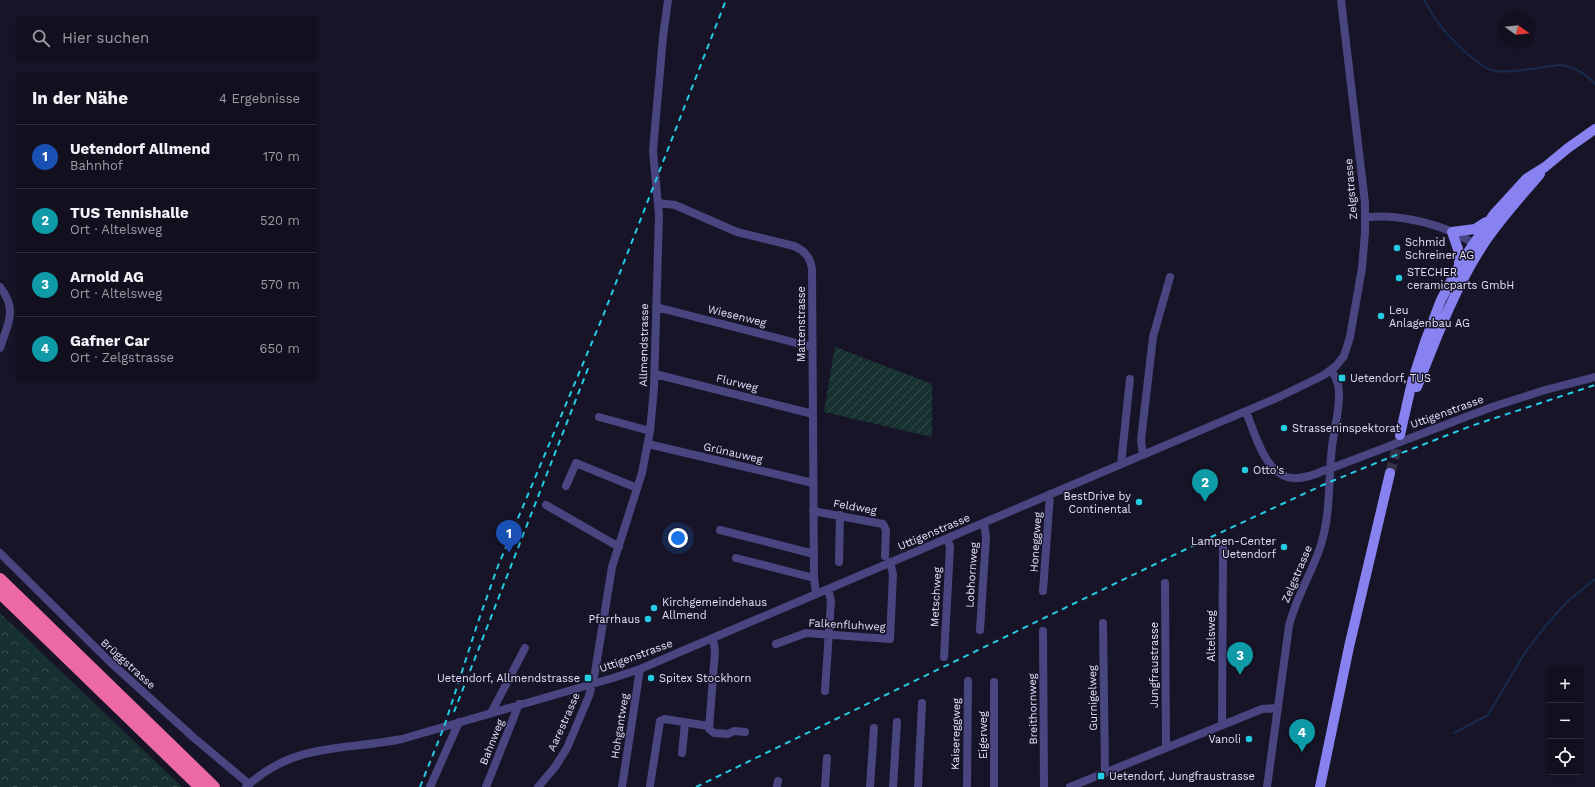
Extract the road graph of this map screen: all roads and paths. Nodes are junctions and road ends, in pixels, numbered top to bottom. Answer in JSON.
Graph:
{"nodes":[{"id":1,"x":668,"y":0,"type":"edge"},
{"id":2,"x":1341,"y":0,"type":"edge"},
{"id":3,"x":1595,"y":129,"type":"edge"},
{"id":4,"x":1545,"y":167,"type":"junction"},
{"id":5,"x":658,"y":202,"type":"junction"},
{"id":6,"x":1365,"y":217,"type":"junction"},
{"id":7,"x":1489,"y":220,"type":"junction"},
{"id":8,"x":1452,"y":232,"type":"junction"},
{"id":9,"x":1477,"y":246,"type":"junction"},
{"id":10,"x":1459,"y":266,"type":"junction"},
{"id":11,"x":1170,"y":278,"type":"dead end"},
{"id":12,"x":0,"y":287,"type":"edge"},
{"id":13,"x":656,"y":307,"type":"junction"},
{"id":14,"x":812,"y":347,"type":"junction"},
{"id":15,"x":0,"y":348,"type":"edge"},
{"id":16,"x":1332,"y":370,"type":"junction"},
{"id":17,"x":655,"y":374,"type":"junction"},
{"id":18,"x":1595,"y":377,"type":"edge"},
{"id":19,"x":1130,"y":379,"type":"dead end"},
{"id":20,"x":1246,"y":411,"type":"junction"},
{"id":21,"x":813,"y":414,"type":"junction"},
{"id":22,"x":1406,"y":415,"type":"junction"},
{"id":23,"x":599,"y":417,"type":"dead end"},
{"id":24,"x":650,"y":431,"type":"junction"},
{"id":25,"x":1400,"y":436,"type":"tunnel mouth"},
{"id":26,"x":648,"y":444,"type":"junction"},
{"id":27,"x":1143,"y":455,"type":"junction"},
{"id":28,"x":1121,"y":464,"type":"junction"},
{"id":29,"x":1390,"y":473,"type":"tunnel mouth"},
{"id":30,"x":813,"y":483,"type":"junction"},
{"id":31,"x":566,"y":486,"type":"dead end"},
{"id":32,"x":637,"y":488,"type":"junction"},
{"id":33,"x":1050,"y":494,"type":"junction"},
{"id":34,"x":546,"y":505,"type":"dead end"},
{"id":35,"x":814,"y":511,"type":"junction"},
{"id":36,"x":840,"y":515,"type":"junction"},
{"id":37,"x":984,"y":523,"type":"junction"},
{"id":38,"x":720,"y":530,"type":"dead end"},
{"id":39,"x":947,"y":538,"type":"junction"},
{"id":40,"x":619,"y":547,"type":"junction"},
{"id":41,"x":1223,"y":547,"type":"dead end"},
{"id":42,"x":0,"y":553,"type":"edge"},
{"id":43,"x":814,"y":554,"type":"junction"},
{"id":44,"x":736,"y":558,"type":"dead end"},
{"id":45,"x":888,"y":559,"type":"junction"},
{"id":46,"x":839,"y":562,"type":"dead end"},
{"id":47,"x":814,"y":578,"type":"junction"},
{"id":48,"x":0,"y":579,"type":"edge"},
{"id":49,"x":1165,"y":583,"type":"dead end"},
{"id":50,"x":828,"y":589,"type":"junction"},
{"id":51,"x":1043,"y":591,"type":"dead end"},
{"id":52,"x":0,"y":593,"type":"edge"},
{"id":53,"x":816,"y":594,"type":"junction"},
{"id":54,"x":1103,"y":623,"type":"dead end"},
{"id":55,"x":980,"y":630,"type":"dead end"},
{"id":56,"x":1043,"y":631,"type":"dead end"},
{"id":57,"x":828,"y":635,"type":"junction"},
{"id":58,"x":713,"y":638,"type":"junction"},
{"id":59,"x":776,"y":644,"type":"dead end"},
{"id":60,"x":526,"y":648,"type":"dead end"},
{"id":61,"x":944,"y":657,"type":"dead end"},
{"id":62,"x":640,"y":669,"type":"junction"},
{"id":63,"x":968,"y":680,"type":"dead end"},
{"id":64,"x":994,"y":682,"type":"dead end"},
{"id":65,"x":592,"y":683,"type":"junction"},
{"id":66,"x":825,"y":691,"type":"dead end"},
{"id":67,"x":922,"y":702,"type":"dead end"},
{"id":68,"x":519,"y":704,"type":"junction"},
{"id":69,"x":1278,"y":708,"type":"junction"},
{"id":70,"x":491,"y":713,"type":"junction"},
{"id":71,"x":459,"y":722,"type":"junction"},
{"id":72,"x":896,"y":722,"type":"dead end"},
{"id":73,"x":686,"y":723,"type":"junction"},
{"id":74,"x":1222,"y":725,"type":"junction"},
{"id":75,"x":708,"y":726,"type":"junction"},
{"id":76,"x":874,"y":728,"type":"dead end"},
{"id":77,"x":744,"y":732,"type":"dead end"},
{"id":78,"x":1166,"y":748,"type":"junction"},
{"id":79,"x":682,"y":754,"type":"dead end"},
{"id":80,"x":827,"y":758,"type":"dead end"},
{"id":81,"x":1105,"y":773,"type":"junction"},
{"id":82,"x":247,"y":785,"type":"edge"},
{"id":83,"x":650,"y":786,"type":"edge"},
{"id":84,"x":200,"y":787,"type":"edge"},
{"id":85,"x":214,"y":787,"type":"edge"},
{"id":86,"x":430,"y":787,"type":"edge"},
{"id":87,"x":486,"y":787,"type":"edge"},
{"id":88,"x":538,"y":787,"type":"edge"},
{"id":89,"x":622,"y":787,"type":"edge"},
{"id":90,"x":825,"y":787,"type":"edge"},
{"id":91,"x":870,"y":787,"type":"edge"},
{"id":92,"x":893,"y":787,"type":"edge"},
{"id":93,"x":918,"y":787,"type":"edge"},
{"id":94,"x":967,"y":787,"type":"edge"},
{"id":95,"x":994,"y":787,"type":"edge"},
{"id":96,"x":1044,"y":787,"type":"edge"},
{"id":97,"x":1070,"y":787,"type":"edge"},
{"id":98,"x":1267,"y":787,"type":"edge"},
{"id":99,"x":1320,"y":787,"type":"edge"}],
"edges":[{"from":1,"to":5,"type":"street","name":"Allmendstrasse"},
{"from":2,"to":6,"type":"street","name":"Zelgstrasse"},
{"from":3,"to":4,"type":"main road"},
{"from":4,"to":7,"type":"main road"},
{"from":4,"to":9,"type":"main road"},
{"from":5,"to":13,"type":"street","name":"Allmendstrasse"},
{"from":5,"to":14,"type":"street","name":"Mattenstrasse"},
{"from":6,"to":8,"type":"street"},
{"from":6,"to":16,"type":"street","name":"Zelgstrasse"},
{"from":7,"to":8,"type":"main road"},
{"from":7,"to":9,"type":"main road"},
{"from":8,"to":9,"type":"street"},
{"from":8,"to":10,"type":"main road"},
{"from":9,"to":10,"type":"main road"},
{"from":9,"to":22,"type":"main road"},
{"from":10,"to":22,"type":"main road"},
{"from":11,"to":27,"type":"street"},
{"from":12,"to":15,"type":"street"},
{"from":13,"to":14,"type":"street","name":"Wiesenweg"},
{"from":13,"to":17,"type":"street","name":"Allmendstrasse"},
{"from":14,"to":21,"type":"street","name":"Mattenstrasse"},
{"from":16,"to":20,"type":"street","name":"Zelgstrasse"},
{"from":16,"to":69,"type":"street","name":"Zelgstrasse"},
{"from":17,"to":21,"type":"street","name":"Flurweg"},
{"from":17,"to":24,"type":"street","name":"Allmendstrasse"},
{"from":18,"to":20,"type":"street","name":"Uttigenstrasse","bridge":true},
{"from":19,"to":28,"type":"street"},
{"from":20,"to":27,"type":"street","name":"Uttigenstrasse"},
{"from":21,"to":30,"type":"street","name":"Mattenstrasse"},
{"from":22,"to":25,"type":"main road"},
{"from":23,"to":24,"type":"street"},
{"from":24,"to":26,"type":"street","name":"Allmendstrasse"},
{"from":26,"to":30,"type":"street","name":"Grünauweg"},
{"from":26,"to":32,"type":"street","name":"Allmendstrasse"},
{"from":27,"to":28,"type":"street","name":"Uttigenstrasse"},
{"from":28,"to":33,"type":"street","name":"Uttigenstrasse"},
{"from":29,"to":99,"type":"main road"},
{"from":30,"to":35,"type":"street","name":"Mattenstrasse"},
{"from":31,"to":32,"type":"street"},
{"from":32,"to":40,"type":"street","name":"Allmendstrasse"},
{"from":33,"to":37,"type":"street","name":"Uttigenstrasse"},
{"from":33,"to":51,"type":"street","name":"Honeggweg"},
{"from":34,"to":40,"type":"street"},
{"from":35,"to":36,"type":"street","name":"Feldweg"},
{"from":35,"to":43,"type":"street","name":"Mattenstrasse"},
{"from":36,"to":45,"type":"street","name":"Feldweg"},
{"from":36,"to":46,"type":"street"},
{"from":37,"to":39,"type":"street","name":"Uttigenstrasse"},
{"from":37,"to":55,"type":"street","name":"Lobhornweg"},
{"from":38,"to":43,"type":"street"},
{"from":39,"to":45,"type":"street","name":"Uttigenstrasse"},
{"from":39,"to":61,"type":"street","name":"Metschweg"},
{"from":40,"to":65,"type":"street","name":"Allmendstrasse"},
{"from":41,"to":74,"type":"street","name":"Altelsweg"},
{"from":42,"to":82,"type":"street","name":"Brüggstrasse"},
{"from":43,"to":47,"type":"street","name":"Mattenstrasse"},
{"from":44,"to":47,"type":"street"},
{"from":45,"to":50,"type":"street","name":"Uttigenstrasse"},
{"from":45,"to":57,"type":"street","name":"Falkenfluhweg"},
{"from":47,"to":53,"type":"street","name":"Mattenstrasse"},
{"from":48,"to":85,"type":"highway"},
{"from":49,"to":78,"type":"street","name":"Jungfraustrasse"},
{"from":50,"to":53,"type":"street","name":"Uttigenstrasse"},
{"from":50,"to":57,"type":"street"},
{"from":52,"to":84,"type":"highway"},
{"from":53,"to":58,"type":"street","name":"Uttigenstrasse"},
{"from":54,"to":81,"type":"street","name":"Gurnigelweg"},
{"from":56,"to":96,"type":"street","name":"Breithornweg"},
{"from":57,"to":59,"type":"street","name":"Falkenfluhweg"},
{"from":57,"to":66,"type":"street"},
{"from":58,"to":62,"type":"street","name":"Uttigenstrasse"},
{"from":58,"to":75,"type":"street"},
{"from":60,"to":70,"type":"street"},
{"from":62,"to":65,"type":"street","name":"Uttigenstrasse"},
{"from":62,"to":89,"type":"street","name":"Hohgantweg"},
{"from":63,"to":94,"type":"street","name":"Kaisereggweg"},
{"from":64,"to":95,"type":"street","name":"Eigerweg"},
{"from":65,"to":68,"type":"street","name":"Uttigenstrasse"},
{"from":65,"to":88,"type":"street","name":"Aarestrasse"},
{"from":67,"to":93,"type":"street"},
{"from":68,"to":70,"type":"street","name":"Uttigenstrasse"},
{"from":68,"to":87,"type":"street","name":"Bahnweg"},
{"from":69,"to":74,"type":"street"},
{"from":69,"to":98,"type":"street","name":"Zelgstrasse"},
{"from":70,"to":71,"type":"street","name":"Uttigenstrasse"},
{"from":71,"to":82,"type":"street","name":"Uttigenstrasse"},
{"from":71,"to":86,"type":"street"},
{"from":72,"to":92,"type":"street"},
{"from":73,"to":75,"type":"street"},
{"from":73,"to":79,"type":"street"},
{"from":73,"to":83,"type":"street"},
{"from":74,"to":78,"type":"street"},
{"from":75,"to":77,"type":"street"},
{"from":76,"to":91,"type":"street"},
{"from":78,"to":81,"type":"street"},
{"from":80,"to":90,"type":"street"},
{"from":81,"to":97,"type":"street"}]}
